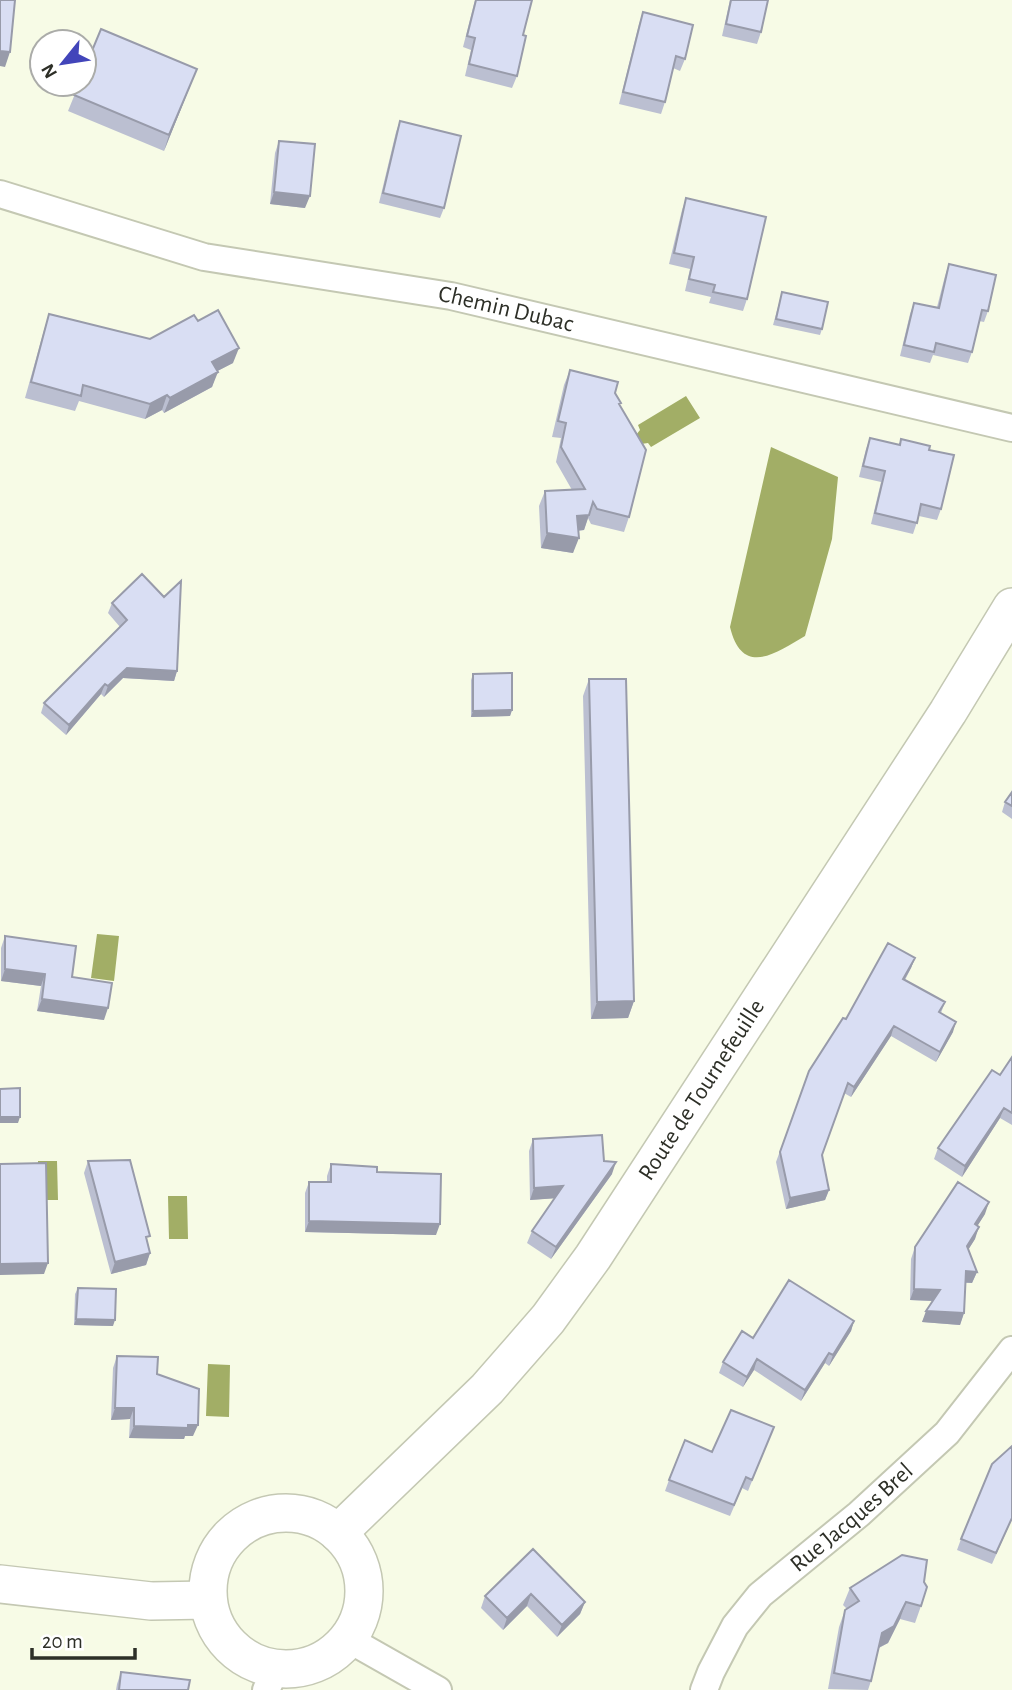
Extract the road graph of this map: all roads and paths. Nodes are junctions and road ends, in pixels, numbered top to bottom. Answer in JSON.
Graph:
{"nodes":[{"id":1,"x":0,"y":194,"type":"edge"},
{"id":2,"x":1012,"y":428,"type":"edge"},
{"id":3,"x":1012,"y":607,"type":"edge"},
{"id":4,"x":1012,"y":1350,"type":"edge"},
{"id":5,"x":338,"y":1532,"type":"junction"},
{"id":6,"x":0,"y":1584,"type":"edge"},
{"id":7,"x":208,"y":1601,"type":"junction"},
{"id":8,"x":348,"y":1639,"type":"junction"},
{"id":9,"x":271,"y":1680,"type":"edge"},
{"id":10,"x":438,"y":1690,"type":"edge"},
{"id":11,"x":704,"y":1690,"type":"edge"}],
"edges":[{"from":1,"to":2,"type":"street","name":"Chemin Dubac"},
{"from":3,"to":5,"type":"street","name":"Route de Tournefeuille"},
{"from":4,"to":11,"type":"street","name":"Rue Jacques Brel"},
{"from":5,"to":7,"type":"street"},
{"from":5,"to":8,"type":"street"},
{"from":6,"to":7,"type":"street"},
{"from":7,"to":9,"type":"street"},
{"from":8,"to":9,"type":"street"},
{"from":8,"to":10,"type":"street"}]}
